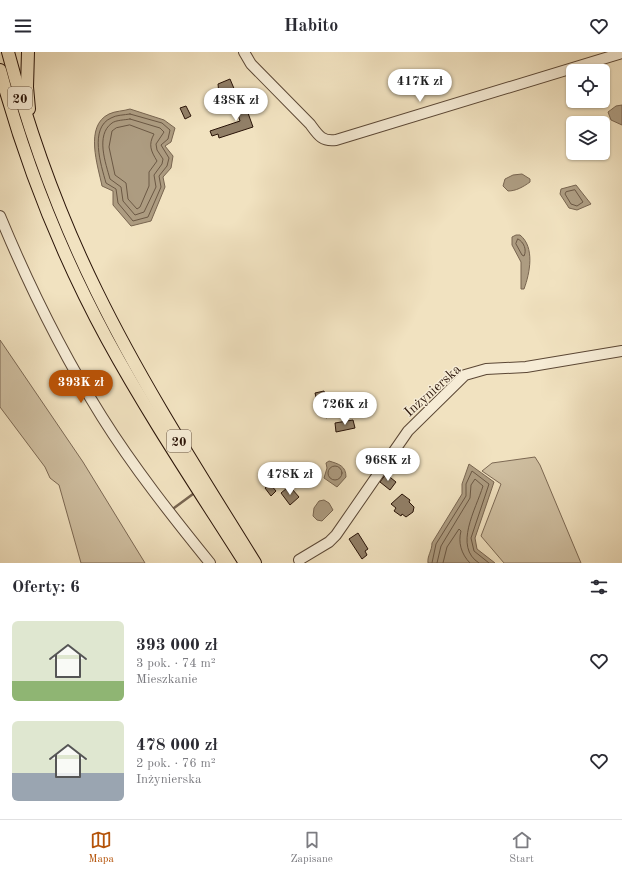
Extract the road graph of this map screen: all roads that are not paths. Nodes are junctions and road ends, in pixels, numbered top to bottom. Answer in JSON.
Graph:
{"nodes":[{"id":1,"x":8,"y":52,"type":"edge"},
{"id":2,"x":28,"y":52,"type":"edge"},
{"id":3,"x":244,"y":52,"type":"edge"},
{"id":4,"x":622,"y":53,"type":"edge"},
{"id":5,"x":0,"y":70,"type":"edge"},
{"id":6,"x":0,"y":99,"type":"edge"},
{"id":7,"x":35,"y":143,"type":"junction"},
{"id":8,"x":25,"y":151,"type":"junction"},
{"id":9,"x":0,"y":216,"type":"edge"},
{"id":10,"x":622,"y":351,"type":"edge"},
{"id":11,"x":299,"y":560,"type":"dead end"},
{"id":12,"x":210,"y":563,"type":"edge"},
{"id":13,"x":245,"y":563,"type":"edge"},
{"id":14,"x":255,"y":563,"type":"edge"}],
"edges":[{"from":1,"to":7,"type":"main road","number":"20"},
{"from":2,"to":7,"type":"main road"},
{"from":3,"to":4,"type":"street"},
{"from":5,"to":8,"type":"main road","number":"20"},
{"from":6,"to":8,"type":"main road"},
{"from":7,"to":14,"type":"main road","number":"20"},
{"from":8,"to":13,"type":"main road","number":"20"},
{"from":9,"to":12,"type":"street"},
{"from":10,"to":11,"type":"street","name":"Inżynierska"}]}
